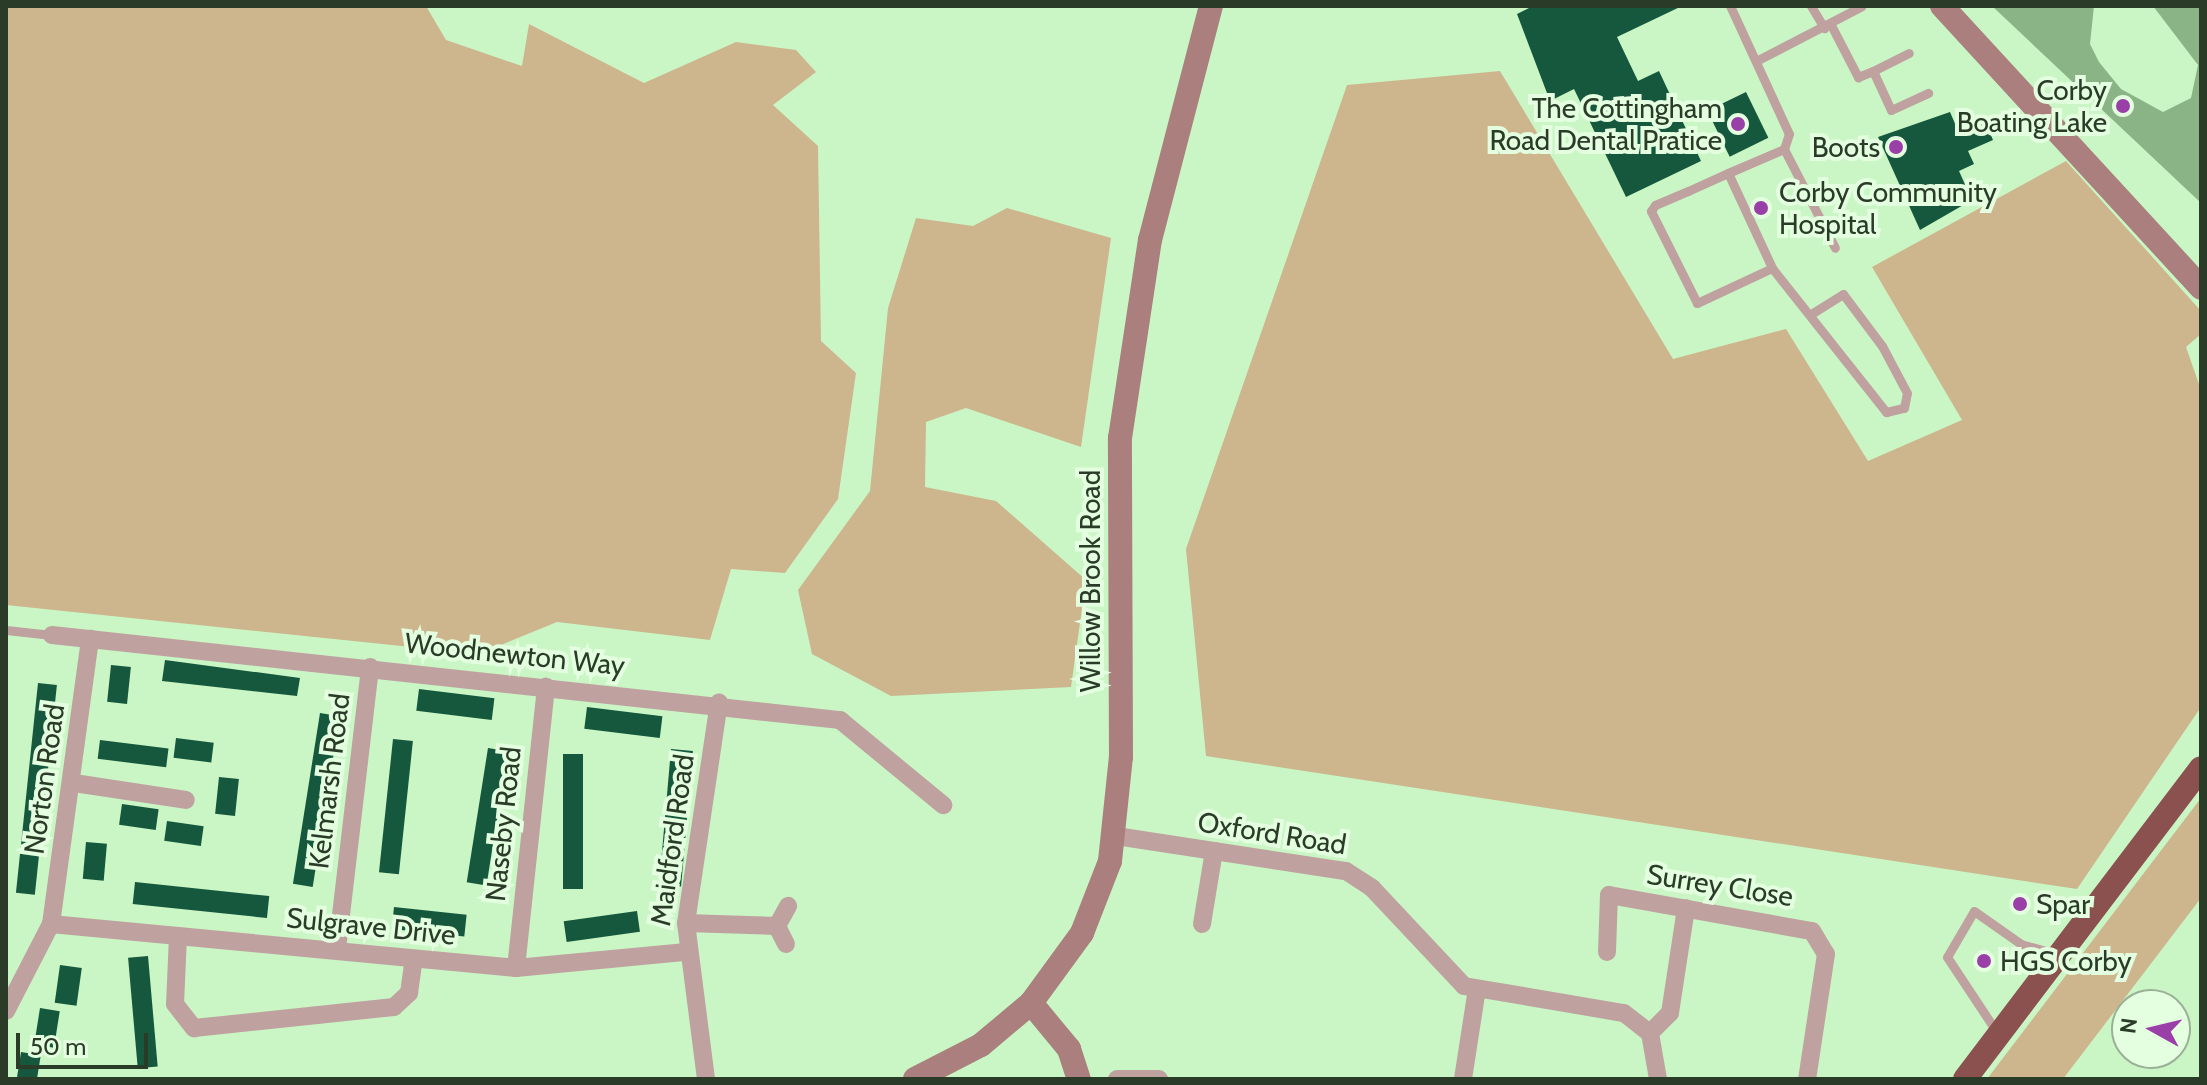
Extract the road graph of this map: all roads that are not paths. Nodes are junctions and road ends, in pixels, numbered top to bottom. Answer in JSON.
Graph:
{"nodes":[{"id":1,"x":1211,"y":6,"type":"edge"},
{"id":2,"x":1730,"y":6,"type":"edge"},
{"id":3,"x":1811,"y":6,"type":"edge"},
{"id":4,"x":1862,"y":6,"type":"edge"},
{"id":5,"x":1942,"y":6,"type":"edge"},
{"id":6,"x":1827,"y":26,"type":"junction"},
{"id":7,"x":1909,"y":53,"type":"dead end"},
{"id":8,"x":1756,"y":61,"type":"junction"},
{"id":9,"x":1873,"y":71,"type":"junction"},
{"id":10,"x":1928,"y":93,"type":"dead end"},
{"id":11,"x":1784,"y":149,"type":"junction"},
{"id":12,"x":1728,"y":173,"type":"junction"},
{"id":13,"x":1835,"y":248,"type":"dead end"},
{"id":14,"x":1772,"y":268,"type":"junction"},
{"id":15,"x":2201,"y":288,"type":"edge"},
{"id":16,"x":1812,"y":313,"type":"junction"},
{"id":17,"x":6,"y":630,"type":"edge"},
{"id":18,"x":52,"y":635,"type":"joint"},
{"id":19,"x":90,"y":639,"type":"junction"},
{"id":20,"x":370,"y":667,"type":"junction"},
{"id":21,"x":546,"y":687,"type":"junction"},
{"id":22,"x":719,"y":702,"type":"junction"},
{"id":23,"x":2201,"y":768,"type":"edge"},
{"id":24,"x":74,"y":783,"type":"junction"},
{"id":25,"x":186,"y":800,"type":"dead end"},
{"id":26,"x":943,"y":805,"type":"dead end"},
{"id":27,"x":1116,"y":836,"type":"junction"},
{"id":28,"x":1214,"y":851,"type":"junction"},
{"id":29,"x":788,"y":906,"type":"dead end"},
{"id":30,"x":1686,"y":908,"type":"junction"},
{"id":31,"x":686,"y":923,"type":"junction"},
{"id":32,"x":51,"y":924,"type":"junction"},
{"id":33,"x":1202,"y":924,"type":"dead end"},
{"id":34,"x":777,"y":926,"type":"junction"},
{"id":35,"x":178,"y":936,"type":"junction"},
{"id":36,"x":786,"y":944,"type":"dead end"},
{"id":37,"x":337,"y":949,"type":"junction"},
{"id":38,"x":686,"y":952,"type":"junction"},
{"id":39,"x":1607,"y":952,"type":"dead end"},
{"id":40,"x":2061,"y":956,"type":"junction"},
{"id":41,"x":414,"y":959,"type":"junction"},
{"id":42,"x":516,"y":968,"type":"junction"},
{"id":43,"x":1477,"y":989,"type":"junction"},
{"id":44,"x":1031,"y":1003,"type":"junction"},
{"id":45,"x":6,"y":1011,"type":"edge"},
{"id":46,"x":1650,"y":1033,"type":"junction"},
{"id":47,"x":1998,"y":1034,"type":"junction"},
{"id":48,"x":706,"y":1079,"type":"edge"},
{"id":49,"x":915,"y":1079,"type":"edge"},
{"id":50,"x":1079,"y":1079,"type":"edge"},
{"id":51,"x":1117,"y":1079,"type":"edge"},
{"id":52,"x":1159,"y":1079,"type":"edge"},
{"id":53,"x":1463,"y":1079,"type":"edge"},
{"id":54,"x":1658,"y":1079,"type":"edge"},
{"id":55,"x":1807,"y":1079,"type":"edge"},
{"id":56,"x":1965,"y":1079,"type":"edge"}],
"edges":[{"from":1,"to":27,"type":"street","name":"Willow Brook Road"},
{"from":2,"to":8,"type":"lane"},
{"from":3,"to":6,"type":"lane"},
{"from":4,"to":6,"type":"lane"},
{"from":5,"to":15,"type":"street"},
{"from":6,"to":8,"type":"lane"},
{"from":6,"to":9,"type":"lane"},
{"from":7,"to":9,"type":"lane"},
{"from":8,"to":11,"type":"lane"},
{"from":9,"to":10,"type":"lane"},
{"from":11,"to":12,"type":"lane"},
{"from":11,"to":13,"type":"lane"},
{"from":12,"to":14,"type":"lane"},
{"from":12,"to":14,"type":"lane"},
{"from":14,"to":16,"type":"lane"},
{"from":16,"to":16,"type":"lane"},
{"from":17,"to":18,"type":"lane"},
{"from":18,"to":19,"type":"street","name":"Woodnewton Way"},
{"from":19,"to":20,"type":"street","name":"Woodnewton Way"},
{"from":19,"to":24,"type":"street","name":"Norton Road"},
{"from":20,"to":21,"type":"street","name":"Woodnewton Way"},
{"from":20,"to":37,"type":"street","name":"Kelmarsh Road"},
{"from":21,"to":22,"type":"street","name":"Woodnewton Way"},
{"from":21,"to":42,"type":"street","name":"Naseby Road"},
{"from":22,"to":26,"type":"street","name":"Woodnewton Way"},
{"from":22,"to":31,"type":"street","name":"Maidford Road"},
{"from":23,"to":40,"type":"highway"},
{"from":24,"to":25,"type":"street"},
{"from":24,"to":32,"type":"street","name":"Norton Road"},
{"from":27,"to":28,"type":"street","name":"Oxford Road"},
{"from":27,"to":44,"type":"street","name":"Willow Brook Road"},
{"from":28,"to":33,"type":"street"},
{"from":28,"to":43,"type":"street","name":"Oxford Road"},
{"from":29,"to":34,"type":"street"},
{"from":30,"to":39,"type":"street","name":"Surrey Close"},
{"from":30,"to":46,"type":"street"},
{"from":30,"to":55,"type":"street","name":"Surrey Close"},
{"from":31,"to":34,"type":"street"},
{"from":31,"to":38,"type":"street","name":"Maidford Road"},
{"from":32,"to":35,"type":"street","name":"Sulgrave Drive"},
{"from":32,"to":45,"type":"street","name":"Norton Road"},
{"from":34,"to":36,"type":"street"},
{"from":35,"to":37,"type":"street","name":"Sulgrave Drive"},
{"from":35,"to":41,"type":"street"},
{"from":37,"to":41,"type":"street","name":"Sulgrave Drive"},
{"from":38,"to":42,"type":"street","name":"Sulgrave Drive"},
{"from":38,"to":48,"type":"street","name":"Maidford Road"},
{"from":40,"to":47,"type":"highway"},
{"from":40,"to":47,"type":"lane"},
{"from":41,"to":42,"type":"street","name":"Sulgrave Drive"},
{"from":43,"to":46,"type":"street","name":"Oxford Road"},
{"from":43,"to":53,"type":"street"},
{"from":44,"to":49,"type":"street","name":"Willow Brook Road"},
{"from":44,"to":50,"type":"street"},
{"from":46,"to":54,"type":"street"},
{"from":47,"to":56,"type":"highway"},
{"from":51,"to":52,"type":"street"}]}
